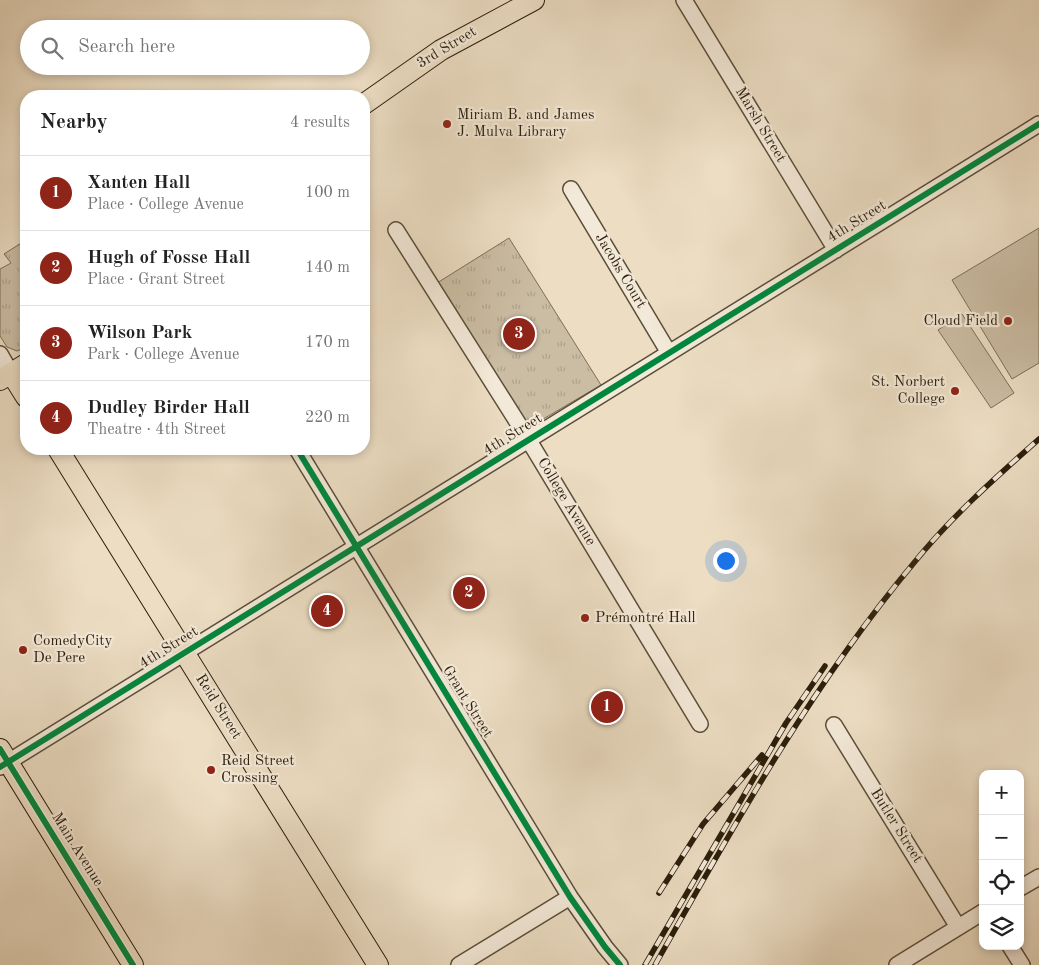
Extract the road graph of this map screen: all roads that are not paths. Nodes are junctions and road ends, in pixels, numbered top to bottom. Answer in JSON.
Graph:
{"nodes":[{"id":1,"x":534,"y":0,"type":"edge"},
{"id":2,"x":684,"y":0,"type":"edge"},
{"id":3,"x":370,"y":100,"type":"edge"},
{"id":4,"x":1039,"y":124,"type":"edge"},
{"id":5,"x":571,"y":189,"type":"dead end"},
{"id":6,"x":396,"y":230,"type":"dead end"},
{"id":7,"x":836,"y":250,"type":"junction"},
{"id":8,"x":669,"y":353,"type":"junction"},
{"id":9,"x":0,"y":354,"type":"edge"},
{"id":10,"x":12,"y":372,"type":"edge"},
{"id":11,"x":20,"y":386,"type":"edge"},
{"id":12,"x":528,"y":439,"type":"junction"},
{"id":13,"x":62,"y":455,"type":"edge"},
{"id":14,"x":301,"y":455,"type":"edge"},
{"id":15,"x":357,"y":547,"type":"junction"},
{"id":16,"x":185,"y":653,"type":"junction"},
{"id":17,"x":700,"y":724,"type":"dead end"},
{"id":18,"x":834,"y":725,"type":"dead end"},
{"id":19,"x":3,"y":759,"type":"edge"},
{"id":20,"x":1039,"y":877,"type":"edge"},
{"id":21,"x":1024,"y":886,"type":"edge"},
{"id":22,"x":570,"y":897,"type":"junction"},
{"id":23,"x":979,"y":914,"type":"edge"},
{"id":24,"x":958,"y":927,"type":"junction"},
{"id":25,"x":1013,"y":950,"type":"edge"},
{"id":26,"x":133,"y":965,"type":"edge"},
{"id":27,"x":378,"y":965,"type":"edge"},
{"id":28,"x":459,"y":965,"type":"edge"},
{"id":29,"x":620,"y":965,"type":"edge"},
{"id":30,"x":897,"y":965,"type":"edge"},
{"id":31,"x":1022,"y":965,"type":"edge"}],
"edges":[{"from":1,"to":3,"type":"main road","name":"3rd Street"},
{"from":2,"to":7,"type":"street","name":"Marsh Street"},
{"from":4,"to":7,"type":"street","name":"4th Street"},
{"from":5,"to":8,"type":"street","name":"Jacobs Court"},
{"from":6,"to":12,"type":"street","name":"College Avenue"},
{"from":7,"to":8,"type":"street","name":"4th Street"},
{"from":8,"to":12,"type":"street","name":"4th Street"},
{"from":9,"to":10,"type":"street"},
{"from":10,"to":11,"type":"main road"},
{"from":12,"to":15,"type":"street","name":"4th Street"},
{"from":12,"to":17,"type":"street","name":"College Avenue"},
{"from":13,"to":16,"type":"main road","name":"Reid Street"},
{"from":14,"to":15,"type":"street","name":"Grant Street"},
{"from":15,"to":16,"type":"street","name":"4th Street"},
{"from":15,"to":22,"type":"street","name":"Grant Street"},
{"from":16,"to":19,"type":"street","name":"4th Street"},
{"from":16,"to":27,"type":"main road","name":"Reid Street"},
{"from":18,"to":24,"type":"street","name":"Butler Street"},
{"from":19,"to":26,"type":"main road","name":"Main Avenue"},
{"from":20,"to":21,"type":"street"},
{"from":22,"to":28,"type":"street"},
{"from":22,"to":29,"type":"street","name":"Grant Street"},
{"from":23,"to":24,"type":"street"},
{"from":24,"to":30,"type":"street"},
{"from":25,"to":31,"type":"street"}]}
